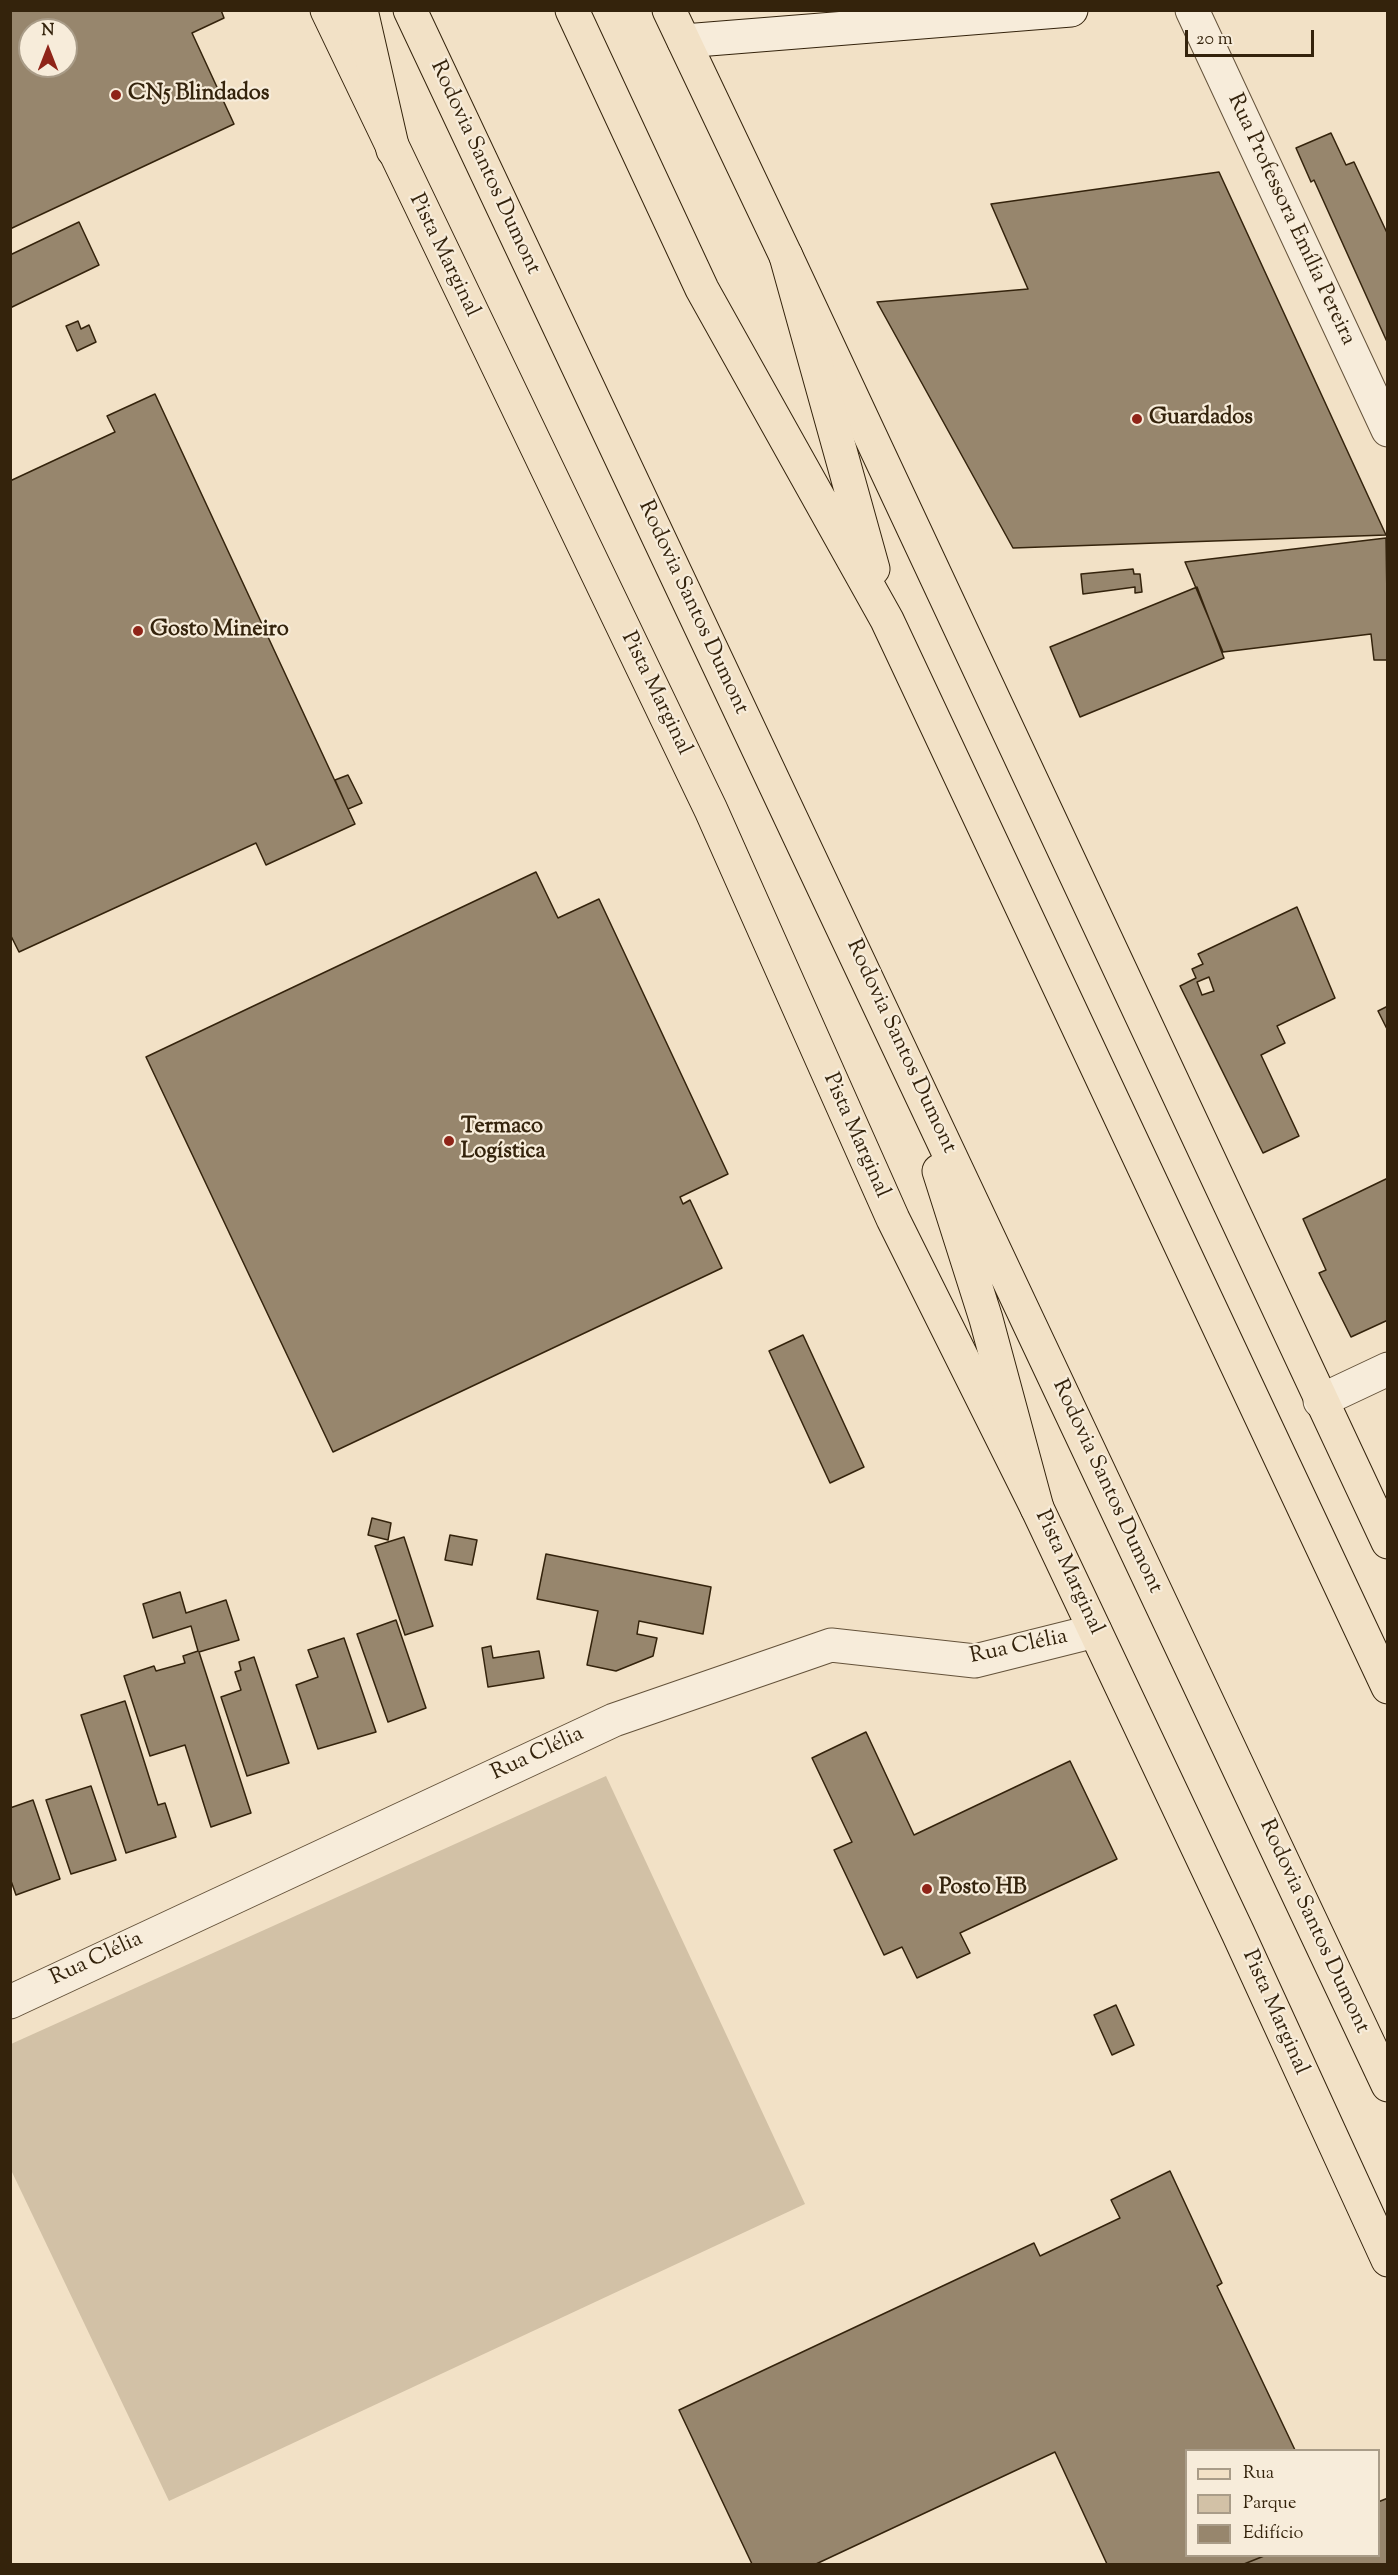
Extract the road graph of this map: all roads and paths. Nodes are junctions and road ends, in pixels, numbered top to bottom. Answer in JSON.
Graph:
{"nodes":[{"id":1,"x":327,"y":10,"type":"edge"},
{"id":2,"x":361,"y":10,"type":"edge"},
{"id":3,"x":410,"y":10,"type":"edge"},
{"id":4,"x":572,"y":10,"type":"edge"},
{"id":5,"x":669,"y":10,"type":"edge"},
{"id":6,"x":1071,"y":10,"type":"edge"},
{"id":7,"x":1192,"y":10,"type":"edge"},
{"id":8,"x":684,"y":41,"type":"junction"},
{"id":9,"x":393,"y":150,"type":"junction"},
{"id":10,"x":786,"y":256,"type":"junction"},
{"id":11,"x":1388,"y":430,"type":"edge"},
{"id":12,"x":887,"y":620,"type":"junction"},
{"id":13,"x":897,"y":1041,"type":"junction"},
{"id":14,"x":1388,"y":1369,"type":"edge"},
{"id":15,"x":1320,"y":1401,"type":"junction"},
{"id":16,"x":1037,"y":1508,"type":"junction"},
{"id":17,"x":1388,"y":1542,"type":"edge"},
{"id":18,"x":1095,"y":1631,"type":"junction"},
{"id":19,"x":1388,"y":1687,"type":"edge"},
{"id":20,"x":10,"y":2002,"type":"edge"},
{"id":21,"x":1388,"y":2085,"type":"edge"},
{"id":22,"x":1388,"y":2260,"type":"edge"}],
"edges":[{"from":1,"to":9,"type":"main road","name":"Pista Marginal"},
{"from":2,"to":9,"type":"main road"},
{"from":3,"to":13,"type":"main road","name":"Rodovia Santos Dumont"},
{"from":4,"to":12,"type":"main road"},
{"from":5,"to":8,"type":"main road"},
{"from":6,"to":8,"type":"street"},
{"from":7,"to":11,"type":"street","name":"Rua Professora Emília Pereira"},
{"from":8,"to":10,"type":"main road"},
{"from":9,"to":16,"type":"main road","name":"Pista Marginal"},
{"from":10,"to":12,"type":"main road"},
{"from":10,"to":15,"type":"main road"},
{"from":12,"to":19,"type":"main road"},
{"from":13,"to":16,"type":"main road"},
{"from":13,"to":21,"type":"main road","name":"Rodovia Santos Dumont"},
{"from":14,"to":15,"type":"street"},
{"from":15,"to":17,"type":"main road"},
{"from":16,"to":18,"type":"main road","name":"Pista Marginal"},
{"from":18,"to":20,"type":"street","name":"Rua Clélia"},
{"from":18,"to":22,"type":"main road","name":"Pista Marginal"}]}
